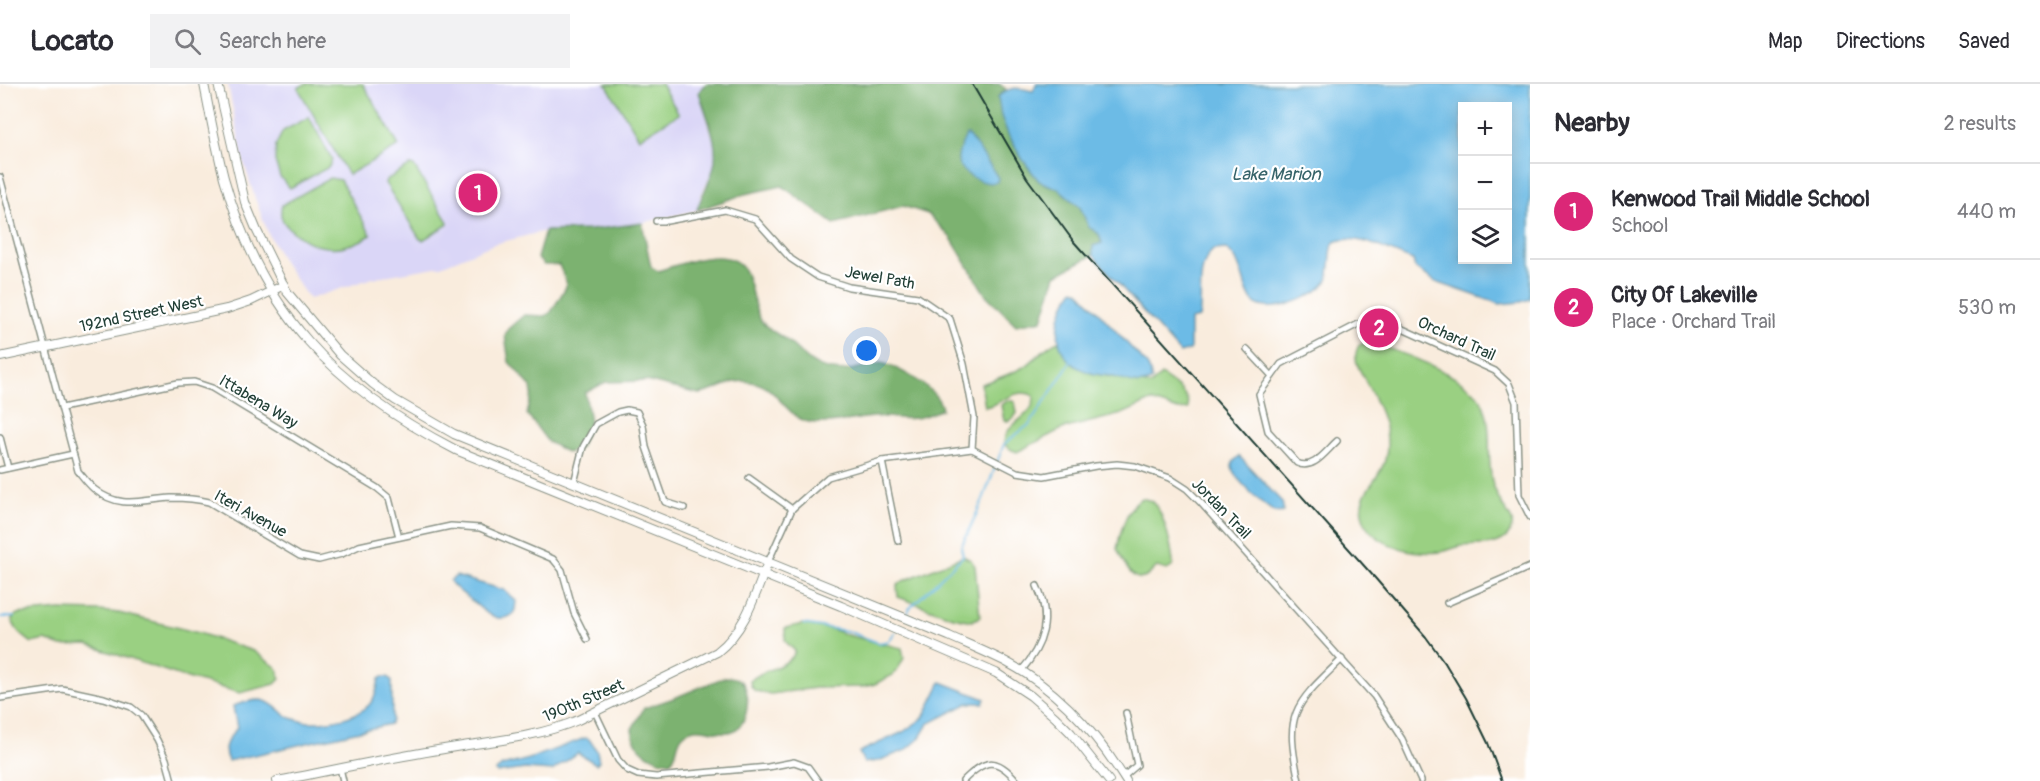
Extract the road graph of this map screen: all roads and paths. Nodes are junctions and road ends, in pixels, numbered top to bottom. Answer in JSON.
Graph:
{"nodes":[{"id":1,"x":204,"y":84,"type":"edge"},
{"id":2,"x":218,"y":84,"type":"edge"},
{"id":3,"x":0,"y":177,"type":"edge"},
{"id":4,"x":656,"y":221,"type":"dead end"},
{"id":5,"x":284,"y":285,"type":"junction"},
{"id":6,"x":272,"y":291,"type":"junction"},
{"id":7,"x":45,"y":347,"type":"junction"},
{"id":8,"x":1247,"y":349,"type":"dead end"},
{"id":9,"x":0,"y":357,"type":"edge"},
{"id":10,"x":1272,"y":376,"type":"junction"},
{"id":11,"x":62,"y":408,"type":"junction"},
{"id":12,"x":0,"y":437,"type":"edge"},
{"id":13,"x":1337,"y":441,"type":"dead end"},
{"id":14,"x":972,"y":449,"type":"junction"},
{"id":15,"x":73,"y":454,"type":"junction"},
{"id":16,"x":882,"y":461,"type":"junction"},
{"id":17,"x":8,"y":468,"type":"junction"},
{"id":18,"x":0,"y":470,"type":"edge"},
{"id":19,"x":749,"y":478,"type":"dead end"},
{"id":20,"x":574,"y":483,"type":"junction"},
{"id":21,"x":684,"y":508,"type":"dead end"},
{"id":22,"x":792,"y":508,"type":"junction"},
{"id":23,"x":1530,"y":517,"type":"edge"},
{"id":24,"x":399,"y":537,"type":"junction"},
{"id":25,"x":898,"y":541,"type":"dead end"},
{"id":26,"x":768,"y":562,"type":"junction"},
{"id":27,"x":1530,"y":567,"type":"edge"},
{"id":28,"x":763,"y":574,"type":"junction"},
{"id":29,"x":1037,"y":586,"type":"dead end"},
{"id":30,"x":1447,"y":603,"type":"dead end"},
{"id":31,"x":587,"y":639,"type":"dead end"},
{"id":32,"x":1342,"y":659,"type":"junction"},
{"id":33,"x":1021,"y":671,"type":"junction"},
{"id":34,"x":0,"y":698,"type":"edge"},
{"id":35,"x":595,"y":712,"type":"junction"},
{"id":36,"x":1126,"y":713,"type":"dead end"},
{"id":37,"x":340,"y":768,"type":"junction"},
{"id":38,"x":698,"y":773,"type":"junction"},
{"id":39,"x":1124,"y":779,"type":"edge"},
{"id":40,"x":172,"y":781,"type":"edge"},
{"id":41,"x":277,"y":781,"type":"edge"},
{"id":42,"x":342,"y":781,"type":"edge"},
{"id":43,"x":699,"y":781,"type":"edge"},
{"id":44,"x":818,"y":781,"type":"edge"},
{"id":45,"x":963,"y":781,"type":"edge"},
{"id":46,"x":1017,"y":781,"type":"edge"},
{"id":47,"x":1109,"y":781,"type":"edge"},
{"id":48,"x":1299,"y":781,"type":"edge"},
{"id":49,"x":1421,"y":781,"type":"edge"}],
"edges":[{"from":1,"to":6,"type":"main road"},
{"from":2,"to":5,"type":"main road"},
{"from":3,"to":7,"type":"street","name":"Iteri Avenue"},
{"from":4,"to":14,"type":"street","name":"Jewel Path"},
{"from":5,"to":6,"type":"main road","name":"192nd Street West"},
{"from":5,"to":20,"type":"main road"},
{"from":6,"to":7,"type":"main road","name":"192nd Street West"},
{"from":6,"to":28,"type":"main road"},
{"from":7,"to":9,"type":"main road","name":"192nd Street West"},
{"from":7,"to":11,"type":"street","name":"Iteri Avenue"},
{"from":8,"to":10,"type":"street"},
{"from":10,"to":13,"type":"street","name":"Orchard Trail"},
{"from":10,"to":23,"type":"street","name":"Orchard Trail"},
{"from":11,"to":15,"type":"street","name":"Iteri Avenue"},
{"from":11,"to":24,"type":"street","name":"Ittabena Way"},
{"from":12,"to":17,"type":"street"},
{"from":14,"to":16,"type":"street"},
{"from":14,"to":32,"type":"street","name":"Jordan Trail"},
{"from":15,"to":17,"type":"street"},
{"from":15,"to":24,"type":"street","name":"Iteri Avenue"},
{"from":16,"to":22,"type":"street"},
{"from":16,"to":25,"type":"street"},
{"from":17,"to":18,"type":"street"},
{"from":19,"to":22,"type":"street"},
{"from":20,"to":21,"type":"street"},
{"from":20,"to":26,"type":"main road"},
{"from":22,"to":26,"type":"street"},
{"from":24,"to":31,"type":"street","name":"Iteri Avenue"},
{"from":26,"to":28,"type":"main road","name":"190th Street"},
{"from":26,"to":33,"type":"main road"},
{"from":27,"to":30,"type":"street"},
{"from":28,"to":35,"type":"main road","name":"190th Street"},
{"from":28,"to":47,"type":"main road"},
{"from":29,"to":33,"type":"street"},
{"from":32,"to":48,"type":"street"},
{"from":32,"to":49,"type":"street","name":"Jordan Trail"},
{"from":33,"to":39,"type":"main road"},
{"from":34,"to":40,"type":"street"},
{"from":35,"to":37,"type":"main road","name":"190th Street"},
{"from":35,"to":38,"type":"street"},
{"from":36,"to":39,"type":"street"},
{"from":37,"to":41,"type":"main road","name":"190th Street"},
{"from":37,"to":42,"type":"street"},
{"from":38,"to":43,"type":"street"},
{"from":38,"to":44,"type":"street"},
{"from":45,"to":46,"type":"street"}]}
